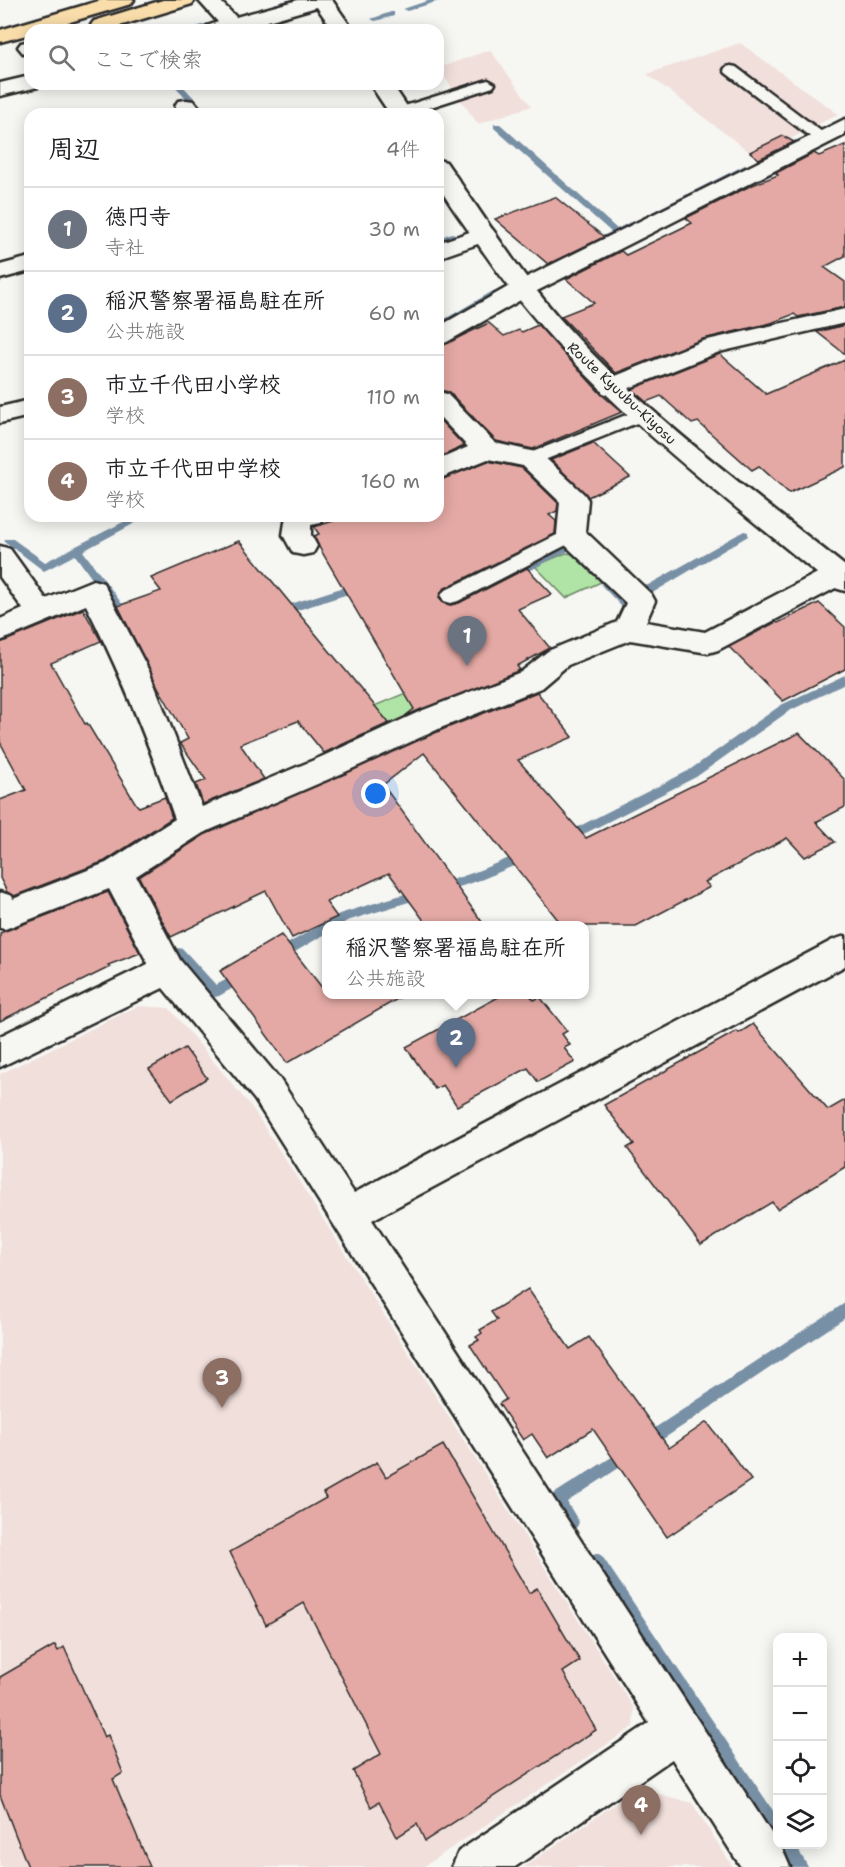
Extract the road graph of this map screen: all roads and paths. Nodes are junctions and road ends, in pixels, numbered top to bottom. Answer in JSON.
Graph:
{"nodes":[{"id":1,"x":124,"y":0,"type":"edge"},
{"id":2,"x":185,"y":0,"type":"edge"},
{"id":3,"x":207,"y":0,"type":"edge"},
{"id":4,"x":321,"y":0,"type":"edge"},
{"id":5,"x":41,"y":24,"type":"edge"},
{"id":6,"x":105,"y":24,"type":"edge"},
{"id":7,"x":221,"y":24,"type":"edge"},
{"id":8,"x":234,"y":24,"type":"edge"},
{"id":9,"x":339,"y":24,"type":"edge"},
{"id":10,"x":24,"y":29,"type":"edge"},
{"id":11,"x":0,"y":36,"type":"edge"},
{"id":12,"x":24,"y":49,"type":"edge"},
{"id":13,"x":0,"y":56,"type":"edge"},
{"id":14,"x":731,"y":70,"type":"dead end"},
{"id":15,"x":24,"y":84,"type":"edge"},
{"id":16,"x":488,"y":84,"type":"dead end"},
{"id":17,"x":0,"y":90,"type":"edge"},
{"id":18,"x":385,"y":90,"type":"edge"},
{"id":19,"x":398,"y":108,"type":"edge"},
{"id":20,"x":416,"y":108,"type":"edge"},
{"id":21,"x":845,"y":126,"type":"edge"},
{"id":22,"x":821,"y":138,"type":"junction"},
{"id":23,"x":444,"y":176,"type":"edge"},
{"id":24,"x":484,"y":234,"type":"junction"},
{"id":25,"x":444,"y":249,"type":"edge"},
{"id":26,"x":24,"y":266,"type":"edge"},
{"id":27,"x":0,"y":272,"type":"edge"},
{"id":28,"x":522,"y":289,"type":"junction"},
{"id":29,"x":845,"y":316,"type":"edge"},
{"id":30,"x":444,"y":334,"type":"edge"},
{"id":31,"x":612,"y":387,"type":"junction"},
{"id":32,"x":444,"y":406,"type":"edge"},
{"id":33,"x":24,"y":409,"type":"edge"},
{"id":34,"x":0,"y":415,"type":"edge"},
{"id":35,"x":641,"y":415,"type":"junction"},
{"id":36,"x":486,"y":450,"type":"junction"},
{"id":37,"x":531,"y":459,"type":"junction"},
{"id":38,"x":444,"y":468,"type":"edge"},
{"id":39,"x":298,"y":522,"type":"edge"},
{"id":40,"x":571,"y":534,"type":"junction"},
{"id":41,"x":303,"y":546,"type":"dead end"},
{"id":42,"x":0,"y":556,"type":"edge"},
{"id":43,"x":842,"y":578,"type":"edge"},
{"id":44,"x":451,"y":596,"type":"dead end"},
{"id":45,"x":41,"y":613,"type":"junction"},
{"id":46,"x":628,"y":629,"type":"junction"},
{"id":47,"x":0,"y":631,"type":"edge"},
{"id":48,"x":192,"y":824,"type":"junction"},
{"id":49,"x":117,"y":872,"type":"junction"},
{"id":50,"x":0,"y":905,"type":"edge"},
{"id":51,"x":840,"y":959,"type":"edge"},
{"id":52,"x":168,"y":970,"type":"junction"},
{"id":53,"x":0,"y":1052,"type":"edge"},
{"id":54,"x":347,"y":1215,"type":"junction"},
{"id":55,"x":678,"y":1729,"type":"junction"},
{"id":56,"x":475,"y":1867,"type":"edge"},
{"id":57,"x":767,"y":1867,"type":"edge"}],
"edges":[{"from":1,"to":5,"type":"main road"},
{"from":2,"to":6,"type":"main road"},
{"from":3,"to":7,"type":"street"},
{"from":4,"to":8,"type":"street"},
{"from":4,"to":9,"type":"street"},
{"from":10,"to":11,"type":"main road"},
{"from":12,"to":13,"type":"main road"},
{"from":14,"to":22,"type":"lane"},
{"from":15,"to":17,"type":"street"},
{"from":16,"to":20,"type":"lane"},
{"from":18,"to":19,"type":"street"},
{"from":21,"to":22,"type":"street"},
{"from":22,"to":28,"type":"street"},
{"from":23,"to":24,"type":"street","name":"Route Kyuubu-Kiyosu"},
{"from":24,"to":25,"type":"street"},
{"from":24,"to":28,"type":"street","name":"Route Kyuubu-Kiyosu"},
{"from":26,"to":27,"type":"street"},
{"from":28,"to":30,"type":"street"},
{"from":28,"to":31,"type":"street","name":"Route Kyuubu-Kiyosu"},
{"from":29,"to":31,"type":"street"},
{"from":31,"to":35,"type":"street","name":"Route Kyuubu-Kiyosu"},
{"from":32,"to":36,"type":"street"},
{"from":33,"to":34,"type":"street"},
{"from":35,"to":37,"type":"lane"},
{"from":35,"to":43,"type":"street","name":"Route Kyuubu-Kiyosu"},
{"from":36,"to":37,"type":"street"},
{"from":36,"to":38,"type":"street"},
{"from":37,"to":40,"type":"street"},
{"from":39,"to":41,"type":"street"},
{"from":40,"to":44,"type":"lane"},
{"from":40,"to":46,"type":"street"},
{"from":42,"to":45,"type":"street"},
{"from":43,"to":46,"type":"street"},
{"from":45,"to":47,"type":"street"},
{"from":45,"to":48,"type":"street"},
{"from":46,"to":48,"type":"street"},
{"from":48,"to":49,"type":"street"},
{"from":49,"to":50,"type":"street"},
{"from":49,"to":52,"type":"street"},
{"from":51,"to":54,"type":"street"},
{"from":52,"to":53,"type":"street"},
{"from":52,"to":54,"type":"street"},
{"from":54,"to":55,"type":"street"},
{"from":55,"to":56,"type":"street"},
{"from":55,"to":57,"type":"street"}]}
